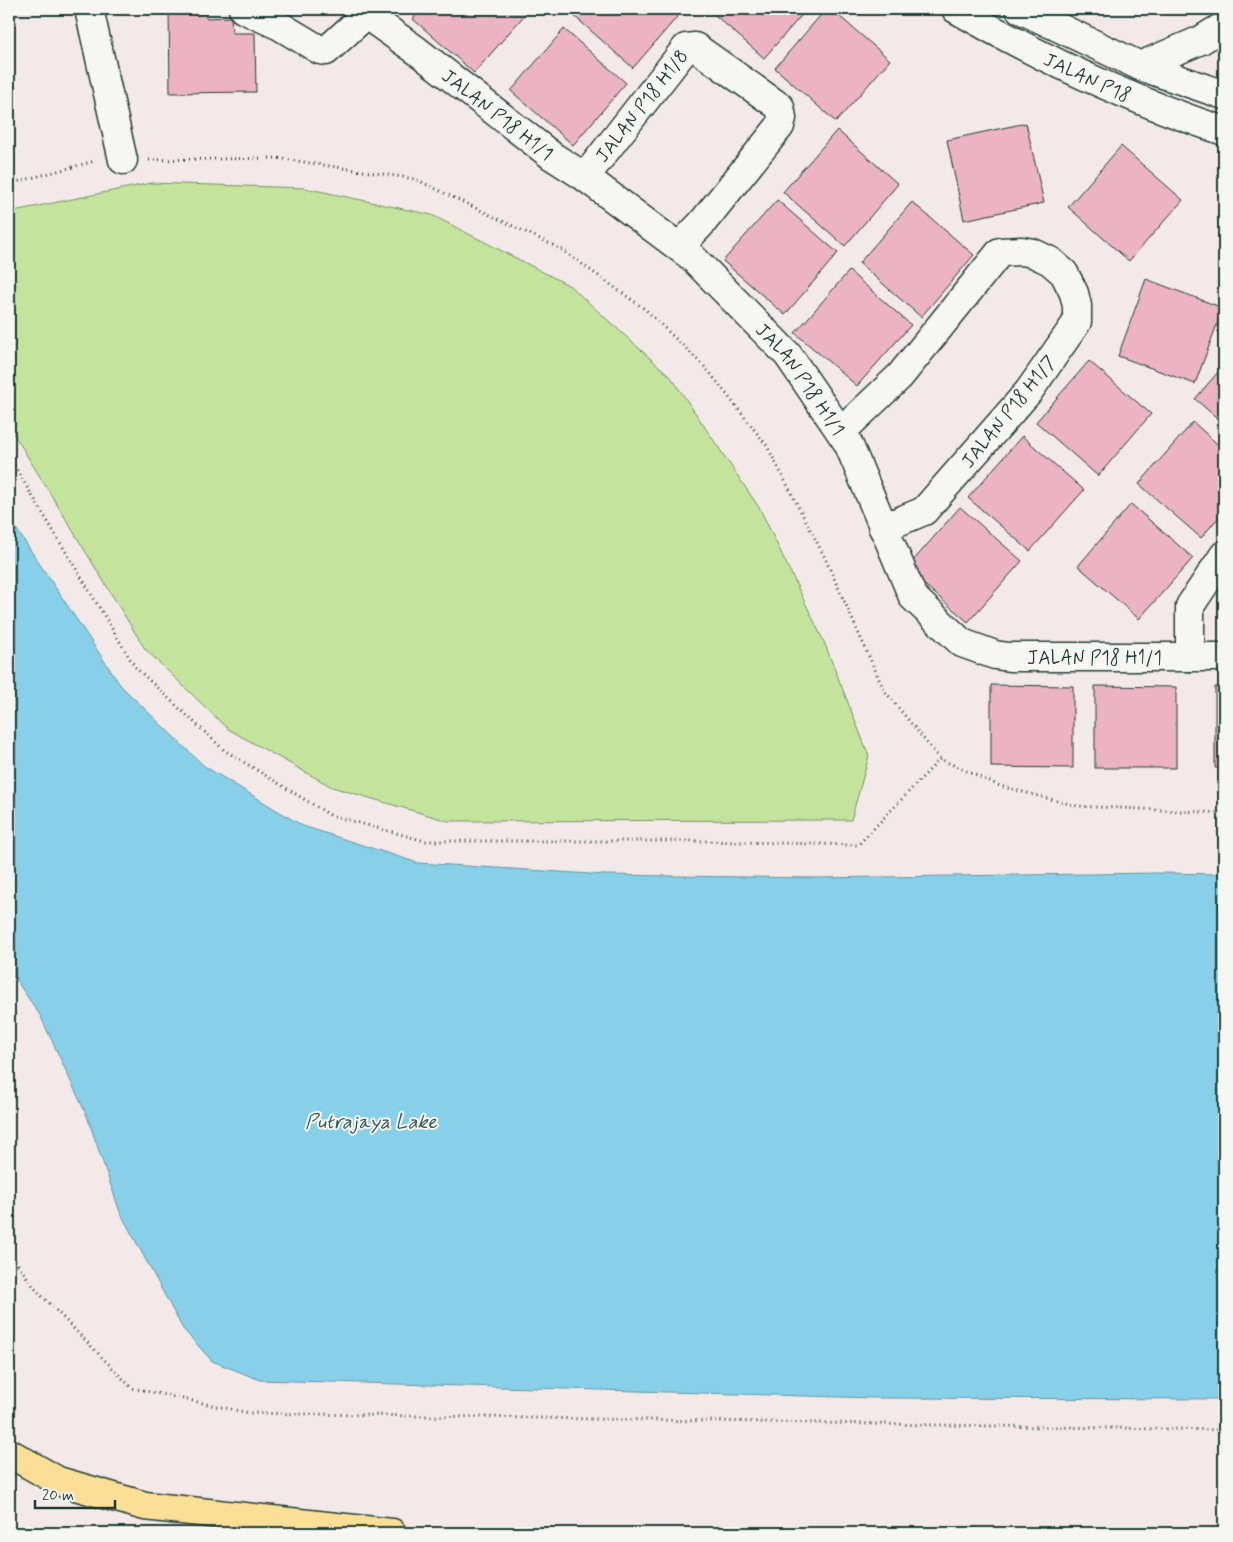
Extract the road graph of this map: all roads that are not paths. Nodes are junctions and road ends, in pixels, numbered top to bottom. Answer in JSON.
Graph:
{"nodes":[{"id":1,"x":88,"y":9,"type":"edge"},
{"id":2,"x":243,"y":9,"type":"edge"},
{"id":3,"x":956,"y":9,"type":"edge"},
{"id":4,"x":1020,"y":9,"type":"edge"},
{"id":5,"x":366,"y":11,"type":"edge"},
{"id":6,"x":1224,"y":26,"type":"edge"},
{"id":7,"x":1140,"y":66,"type":"junction"},
{"id":8,"x":1224,"y":95,"type":"edge"},
{"id":9,"x":1224,"y":131,"type":"edge"},
{"id":10,"x":123,"y":160,"type":"road end"},
{"id":11,"x":585,"y":176,"type":"junction"},
{"id":12,"x":680,"y":246,"type":"junction"},
{"id":13,"x":841,"y":432,"type":"junction"},
{"id":14,"x":883,"y":528,"type":"junction"},
{"id":15,"x":1224,"y":555,"type":"edge"},
{"id":16,"x":1190,"y":657,"type":"junction"},
{"id":17,"x":1224,"y":657,"type":"edge"},
{"id":18,"x":9,"y":1453,"type":"edge"},
{"id":19,"x":392,"y":1533,"type":"edge"}],
"edges":[{"from":1,"to":10,"type":"street"},
{"from":2,"to":5,"type":"street"},
{"from":3,"to":9,"type":"street","name":"JALAN P18"},
{"from":4,"to":7,"type":"street","name":"JALAN P18"},
{"from":5,"to":11,"type":"street","name":"JALAN P18 H1/1"},
{"from":6,"to":7,"type":"street"},
{"from":7,"to":8,"type":"street","name":"JALAN P18"},
{"from":11,"to":12,"type":"street","name":"JALAN P18 H1/1"},
{"from":11,"to":12,"type":"street","name":"JALAN P18 H1/8"},
{"from":12,"to":13,"type":"street","name":"JALAN P18 H1/1"},
{"from":13,"to":14,"type":"street","name":"JALAN P18 H1/1"},
{"from":13,"to":14,"type":"street","name":"JALAN P18 H1/7"},
{"from":14,"to":16,"type":"street","name":"JALAN P18 H1/1"},
{"from":15,"to":16,"type":"street"},
{"from":16,"to":17,"type":"street","name":"JALAN P18 H1/1"},
{"from":18,"to":19,"type":"main road"}]}
